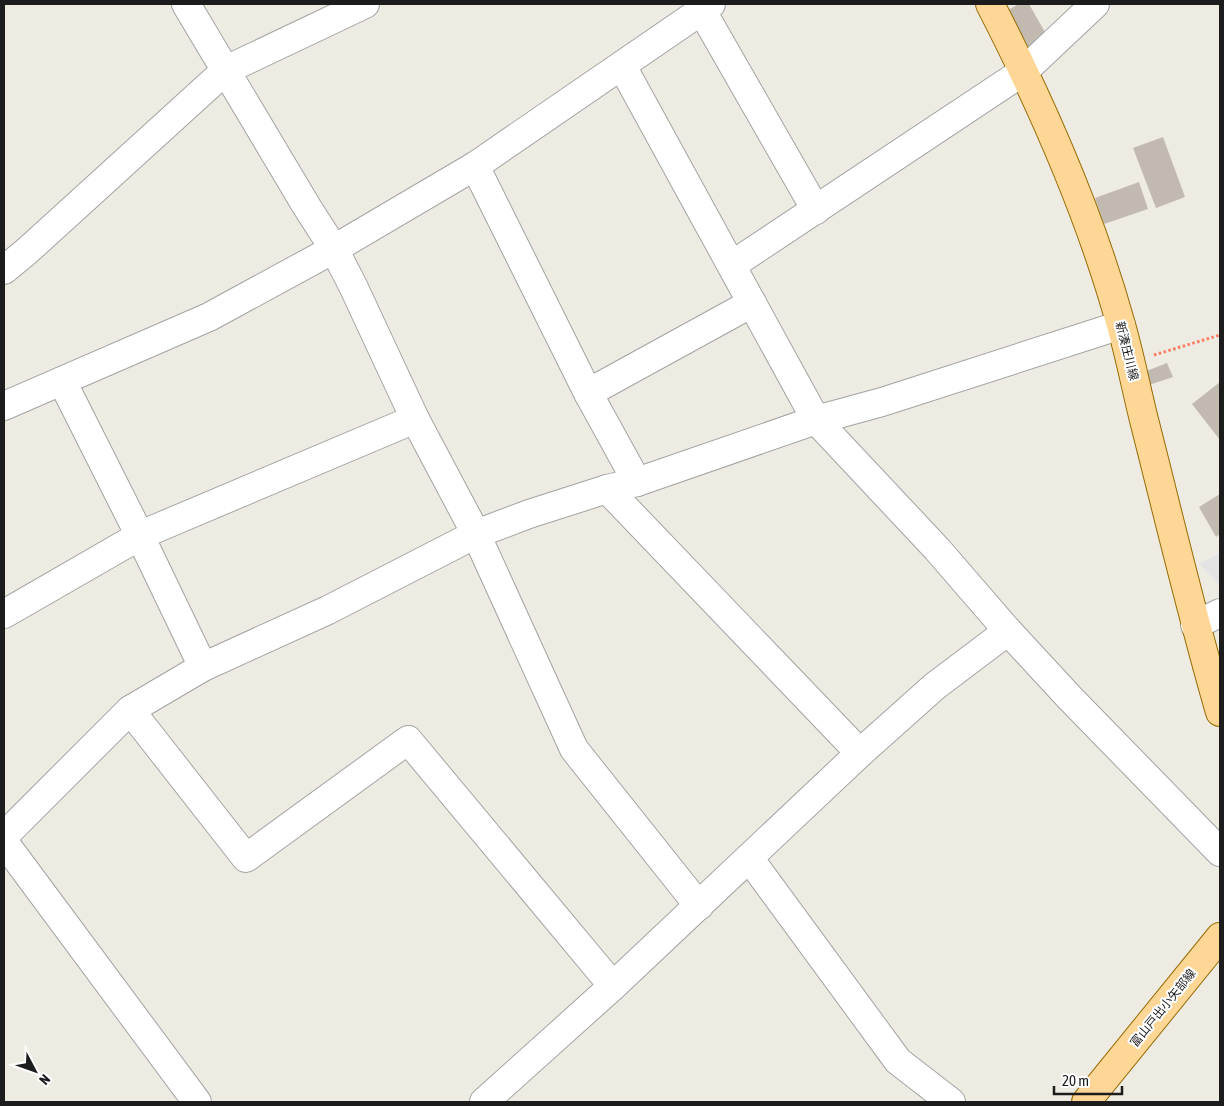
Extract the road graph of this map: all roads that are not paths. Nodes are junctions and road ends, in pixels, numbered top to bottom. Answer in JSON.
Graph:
{"nodes":[{"id":1,"x":186,"y":4,"type":"edge"},
{"id":2,"x":364,"y":4,"type":"edge"},
{"id":3,"x":990,"y":4,"type":"edge"},
{"id":4,"x":1095,"y":4,"type":"edge"},
{"id":5,"x":704,"y":6,"type":"edge"},
{"id":6,"x":622,"y":66,"type":"junction"},
{"id":7,"x":226,"y":70,"type":"junction"},
{"id":8,"x":1024,"y":71,"type":"junction"},
{"id":9,"x":475,"y":166,"type":"junction"},
{"id":10,"x":816,"y":210,"type":"junction"},
{"id":11,"x":334,"y":249,"type":"junction"},
{"id":12,"x":732,"y":265,"type":"junction"},
{"id":13,"x":4,"y":270,"type":"edge"},
{"id":14,"x":752,"y":303,"type":"junction"},
{"id":15,"x":1121,"y":325,"type":"junction"},
{"id":16,"x":62,"y":381,"type":"junction"},
{"id":17,"x":588,"y":393,"type":"junction"},
{"id":18,"x":4,"y":406,"type":"edge"},
{"id":19,"x":414,"y":419,"type":"junction"},
{"id":20,"x":816,"y":420,"type":"junction"},
{"id":21,"x":637,"y":482,"type":"junction"},
{"id":22,"x":607,"y":489,"type":"junction"},
{"id":23,"x":476,"y":534,"type":"junction"},
{"id":24,"x":140,"y":536,"type":"junction"},
{"id":25,"x":1220,"y":613,"type":"edge"},
{"id":26,"x":4,"y":614,"type":"edge"},
{"id":27,"x":1195,"y":625,"type":"junction"},
{"id":28,"x":1008,"y":631,"type":"junction"},
{"id":29,"x":203,"y":667,"type":"junction"},
{"id":30,"x":130,"y":710,"type":"junction"},
{"id":31,"x":1220,"y":712,"type":"edge"},
{"id":32,"x":860,"y":753,"type":"junction"},
{"id":33,"x":4,"y":836,"type":"edge"},
{"id":34,"x":4,"y":842,"type":"edge"},
{"id":35,"x":1220,"y":852,"type":"edge"},
{"id":36,"x":749,"y":858,"type":"junction"},
{"id":37,"x":699,"y":906,"type":"junction"},
{"id":38,"x":1220,"y":937,"type":"edge"},
{"id":39,"x":613,"y":986,"type":"junction"},
{"id":40,"x":197,"y":1102,"type":"edge"},
{"id":41,"x":484,"y":1102,"type":"edge"},
{"id":42,"x":951,"y":1102,"type":"edge"},
{"id":43,"x":1086,"y":1102,"type":"edge"}],
"edges":[{"from":1,"to":7,"type":"street"},
{"from":2,"to":7,"type":"street"},
{"from":3,"to":8,"type":"main road","name":"新湊庄川線"},
{"from":4,"to":8,"type":"street"},
{"from":5,"to":6,"type":"street"},
{"from":5,"to":10,"type":"street"},
{"from":6,"to":9,"type":"street"},
{"from":6,"to":12,"type":"street"},
{"from":7,"to":11,"type":"street"},
{"from":7,"to":13,"type":"street"},
{"from":8,"to":10,"type":"street"},
{"from":8,"to":15,"type":"main road","name":"新湊庄川線"},
{"from":9,"to":11,"type":"street"},
{"from":9,"to":17,"type":"street"},
{"from":10,"to":12,"type":"street"},
{"from":11,"to":16,"type":"street"},
{"from":11,"to":19,"type":"street"},
{"from":12,"to":14,"type":"street"},
{"from":14,"to":17,"type":"street"},
{"from":14,"to":20,"type":"street"},
{"from":15,"to":20,"type":"street"},
{"from":15,"to":27,"type":"main road","name":"新湊庄川線"},
{"from":16,"to":18,"type":"street"},
{"from":16,"to":24,"type":"street"},
{"from":17,"to":21,"type":"street"},
{"from":19,"to":23,"type":"street"},
{"from":19,"to":24,"type":"street"},
{"from":20,"to":21,"type":"street"},
{"from":20,"to":28,"type":"street"},
{"from":21,"to":22,"type":"street"},
{"from":22,"to":23,"type":"street"},
{"from":22,"to":32,"type":"street"},
{"from":23,"to":29,"type":"street"},
{"from":23,"to":37,"type":"street"},
{"from":24,"to":26,"type":"street"},
{"from":24,"to":29,"type":"street"},
{"from":25,"to":27,"type":"street"},
{"from":27,"to":31,"type":"main road","name":"新湊庄川線"},
{"from":28,"to":32,"type":"street"},
{"from":28,"to":35,"type":"street"},
{"from":29,"to":30,"type":"street"},
{"from":30,"to":33,"type":"street"},
{"from":30,"to":39,"type":"street"},
{"from":32,"to":36,"type":"street"},
{"from":34,"to":40,"type":"street"},
{"from":36,"to":37,"type":"street"},
{"from":36,"to":42,"type":"street"},
{"from":37,"to":39,"type":"street"},
{"from":38,"to":43,"type":"main road","name":"富山戸出小矢部線"},
{"from":39,"to":41,"type":"street"}]}
